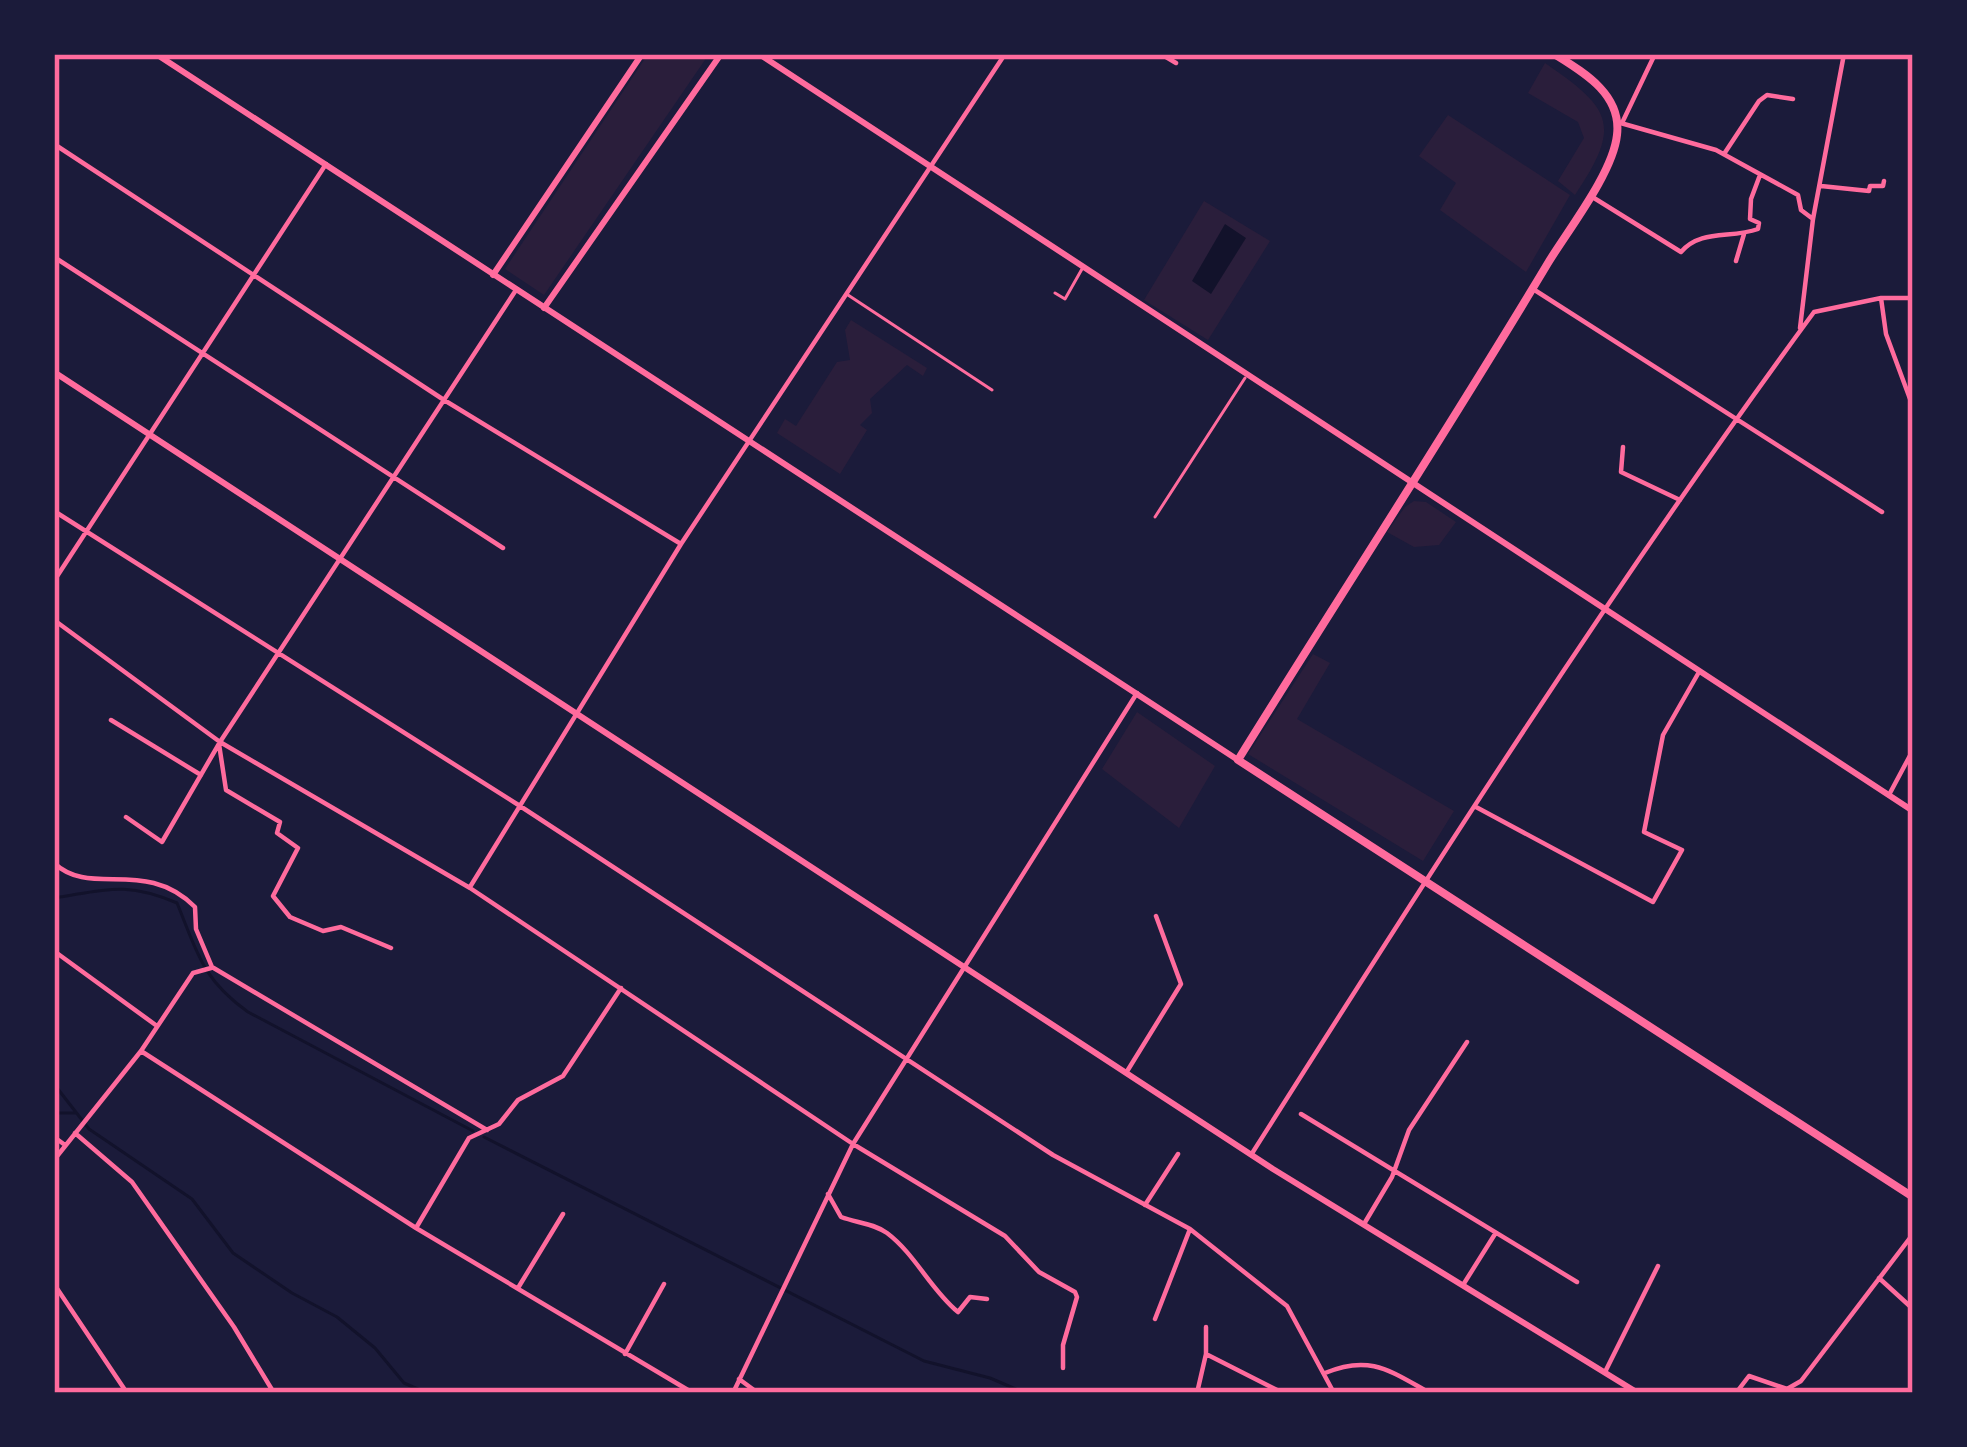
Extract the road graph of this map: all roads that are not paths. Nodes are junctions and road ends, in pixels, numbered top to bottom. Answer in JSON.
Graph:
{"nodes":[{"id":1,"x":156,"y":54,"type":"edge"},
{"id":2,"x":641,"y":54,"type":"edge"},
{"id":3,"x":721,"y":54,"type":"edge"},
{"id":4,"x":760,"y":54,"type":"edge"},
{"id":5,"x":1005,"y":54,"type":"edge"},
{"id":6,"x":1161,"y":54,"type":"edge"},
{"id":7,"x":1554,"y":54,"type":"edge"},
{"id":8,"x":1655,"y":54,"type":"edge"},
{"id":9,"x":1844,"y":54,"type":"edge"},
{"id":10,"x":1176,"y":63,"type":"dead end"},
{"id":11,"x":1792,"y":99,"type":"dead end"},
{"id":12,"x":1620,"y":123,"type":"junction"},
{"id":13,"x":54,"y":144,"type":"edge"},
{"id":14,"x":1724,"y":154,"type":"junction"},
{"id":15,"x":326,"y":164,"type":"junction"},
{"id":16,"x":930,"y":166,"type":"junction"},
{"id":17,"x":1760,"y":175,"type":"junction"},
{"id":18,"x":1884,"y":181,"type":"dead end"},
{"id":19,"x":1821,"y":186,"type":"junction"},
{"id":20,"x":1589,"y":195,"type":"junction"},
{"id":21,"x":1814,"y":220,"type":"junction"},
{"id":22,"x":1744,"y":234,"type":"junction"},
{"id":23,"x":54,"y":257,"type":"edge"},
{"id":24,"x":1736,"y":261,"type":"dead end"},
{"id":25,"x":1084,"y":267,"type":"junction"},
{"id":26,"x":252,"y":275,"type":"junction"},
{"id":27,"x":493,"y":275,"type":"junction"},
{"id":28,"x":1533,"y":289,"type":"junction"},
{"id":29,"x":515,"y":290,"type":"junction"},
{"id":30,"x":1055,"y":293,"type":"dead end"},
{"id":31,"x":846,"y":294,"type":"junction"},
{"id":32,"x":1880,"y":298,"type":"junction"},
{"id":33,"x":1913,"y":298,"type":"edge"},
{"id":34,"x":544,"y":308,"type":"junction"},
{"id":35,"x":1799,"y":334,"type":"junction"},
{"id":36,"x":201,"y":352,"type":"junction"},
{"id":37,"x":54,"y":372,"type":"edge"},
{"id":38,"x":1246,"y":376,"type":"junction"},
{"id":39,"x":992,"y":390,"type":"dead end"},
{"id":40,"x":444,"y":400,"type":"junction"},
{"id":41,"x":1913,"y":407,"type":"edge"},
{"id":42,"x":1735,"y":420,"type":"junction"},
{"id":43,"x":150,"y":435,"type":"junction"},
{"id":44,"x":752,"y":440,"type":"junction"},
{"id":45,"x":1622,"y":447,"type":"dead end"},
{"id":46,"x":394,"y":475,"type":"junction"},
{"id":47,"x":1411,"y":482,"type":"junction"},
{"id":48,"x":1680,"y":500,"type":"junction"},
{"id":49,"x":54,"y":511,"type":"edge"},
{"id":50,"x":1882,"y":512,"type":"dead end"},
{"id":51,"x":1154,"y":518,"type":"dead end"},
{"id":52,"x":85,"y":531,"type":"junction"},
{"id":53,"x":680,"y":544,"type":"junction"},
{"id":54,"x":503,"y":548,"type":"dead end"},
{"id":55,"x":341,"y":557,"type":"junction"},
{"id":56,"x":54,"y":581,"type":"edge"},
{"id":57,"x":1606,"y":610,"type":"junction"},
{"id":58,"x":54,"y":620,"type":"edge"},
{"id":59,"x":277,"y":654,"type":"junction"},
{"id":60,"x":1699,"y":672,"type":"junction"},
{"id":61,"x":1137,"y":693,"type":"junction"},
{"id":62,"x":576,"y":713,"type":"junction"},
{"id":63,"x":110,"y":720,"type":"dead end"},
{"id":64,"x":219,"y":743,"type":"junction"},
{"id":65,"x":1913,"y":751,"type":"edge"},
{"id":66,"x":1238,"y":760,"type":"junction"},
{"id":67,"x":201,"y":775,"type":"junction"},
{"id":68,"x":1889,"y":796,"type":"junction"},
{"id":69,"x":520,"y":806,"type":"junction"},
{"id":70,"x":1474,"y":806,"type":"junction"},
{"id":71,"x":1913,"y":812,"type":"edge"},
{"id":72,"x":125,"y":817,"type":"dead end"},
{"id":73,"x":54,"y":862,"type":"edge"},
{"id":74,"x":1425,"y":880,"type":"junction"},
{"id":75,"x":470,"y":887,"type":"junction"},
{"id":76,"x":1156,"y":916,"type":"dead end"},
{"id":77,"x":391,"y":948,"type":"dead end"},
{"id":78,"x":54,"y":951,"type":"edge"},
{"id":79,"x":212,"y":968,"type":"junction"},
{"id":80,"x":962,"y":968,"type":"junction"},
{"id":81,"x":620,"y":988,"type":"junction"},
{"id":82,"x":157,"y":1026,"type":"junction"},
{"id":83,"x":1467,"y":1042,"type":"dead end"},
{"id":84,"x":141,"y":1051,"type":"junction"},
{"id":85,"x":905,"y":1057,"type":"junction"},
{"id":86,"x":1126,"y":1073,"type":"junction"},
{"id":87,"x":1301,"y":1114,"type":"dead end"},
{"id":88,"x":78,"y":1130,"type":"junction"},
{"id":89,"x":487,"y":1130,"type":"junction"},
{"id":90,"x":54,"y":1137,"type":"edge"},
{"id":91,"x":853,"y":1144,"type":"junction"},
{"id":92,"x":65,"y":1145,"type":"junction"},
{"id":93,"x":1178,"y":1154,"type":"dead end"},
{"id":94,"x":1252,"y":1155,"type":"junction"},
{"id":95,"x":54,"y":1160,"type":"edge"},
{"id":96,"x":1394,"y":1170,"type":"junction"},
{"id":97,"x":828,"y":1194,"type":"junction"},
{"id":98,"x":1913,"y":1197,"type":"edge"},
{"id":99,"x":1145,"y":1204,"type":"junction"},
{"id":100,"x":563,"y":1214,"type":"dead end"},
{"id":101,"x":1364,"y":1224,"type":"junction"},
{"id":102,"x":416,"y":1228,"type":"junction"},
{"id":103,"x":1190,"y":1229,"type":"junction"},
{"id":104,"x":1496,"y":1234,"type":"junction"},
{"id":105,"x":1913,"y":1234,"type":"edge"},
{"id":106,"x":1658,"y":1266,"type":"dead end"},
{"id":107,"x":1879,"y":1278,"type":"junction"},
{"id":108,"x":1577,"y":1282,"type":"dead end"},
{"id":109,"x":54,"y":1284,"type":"edge"},
{"id":110,"x":664,"y":1284,"type":"dead end"},
{"id":111,"x":1463,"y":1285,"type":"junction"},
{"id":112,"x":518,"y":1288,"type":"junction"},
{"id":113,"x":987,"y":1299,"type":"dead end"},
{"id":114,"x":1913,"y":1309,"type":"edge"},
{"id":115,"x":1155,"y":1319,"type":"dead end"},
{"id":116,"x":1206,"y":1327,"type":"dead end"},
{"id":117,"x":625,"y":1354,"type":"junction"},
{"id":118,"x":1206,"y":1354,"type":"junction"},
{"id":119,"x":1063,"y":1368,"type":"dead end"},
{"id":120,"x":1605,"y":1372,"type":"junction"},
{"id":121,"x":1323,"y":1374,"type":"junction"},
{"id":122,"x":739,"y":1378,"type":"junction"},
{"id":123,"x":128,"y":1393,"type":"edge"},
{"id":124,"x":274,"y":1393,"type":"edge"},
{"id":125,"x":693,"y":1393,"type":"edge"},
{"id":126,"x":733,"y":1393,"type":"edge"},
{"id":127,"x":758,"y":1393,"type":"edge"},
{"id":128,"x":1197,"y":1393,"type":"edge"},
{"id":129,"x":1283,"y":1393,"type":"edge"},
{"id":130,"x":1334,"y":1393,"type":"edge"},
{"id":131,"x":1430,"y":1393,"type":"edge"},
{"id":132,"x":1638,"y":1393,"type":"edge"},
{"id":133,"x":1736,"y":1393,"type":"edge"}],
"edges":[{"from":1,"to":15,"type":"street"},
{"from":2,"to":27,"type":"street"},
{"from":3,"to":34,"type":"street"},
{"from":4,"to":16,"type":"street"},
{"from":5,"to":16,"type":"street"},
{"from":6,"to":10,"type":"street"},
{"from":7,"to":12,"type":"main road"},
{"from":8,"to":12,"type":"street"},
{"from":9,"to":19,"type":"street"},
{"from":11,"to":14,"type":"street"},
{"from":12,"to":14,"type":"street"},
{"from":12,"to":20,"type":"main road"},
{"from":13,"to":26,"type":"street"},
{"from":14,"to":17,"type":"street"},
{"from":15,"to":26,"type":"street"},
{"from":15,"to":27,"type":"street"},
{"from":16,"to":25,"type":"street"},
{"from":16,"to":31,"type":"street"},
{"from":17,"to":21,"type":"street"},
{"from":17,"to":22,"type":"street"},
{"from":18,"to":19,"type":"street"},
{"from":19,"to":21,"type":"street"},
{"from":20,"to":22,"type":"street"},
{"from":20,"to":28,"type":"main road"},
{"from":21,"to":35,"type":"street"},
{"from":22,"to":24,"type":"street"},
{"from":23,"to":36,"type":"street"},
{"from":25,"to":30,"type":"street"},
{"from":25,"to":38,"type":"street"},
{"from":26,"to":36,"type":"street"},
{"from":26,"to":40,"type":"street"},
{"from":27,"to":29,"type":"street"},
{"from":28,"to":42,"type":"street"},
{"from":28,"to":47,"type":"main road"},
{"from":29,"to":34,"type":"street"},
{"from":29,"to":40,"type":"street"},
{"from":31,"to":39,"type":"street"},
{"from":31,"to":44,"type":"street"},
{"from":32,"to":33,"type":"street"},
{"from":32,"to":35,"type":"street"},
{"from":32,"to":41,"type":"street"},
{"from":34,"to":44,"type":"street"},
{"from":35,"to":42,"type":"street"},
{"from":36,"to":43,"type":"street"},
{"from":36,"to":46,"type":"street"},
{"from":37,"to":43,"type":"street"},
{"from":38,"to":47,"type":"street"},
{"from":38,"to":51,"type":"street"},
{"from":40,"to":46,"type":"street"},
{"from":40,"to":53,"type":"street"},
{"from":42,"to":48,"type":"street"},
{"from":42,"to":50,"type":"street"},
{"from":43,"to":52,"type":"street"},
{"from":43,"to":55,"type":"street"},
{"from":44,"to":53,"type":"street"},
{"from":44,"to":61,"type":"street"},
{"from":45,"to":48,"type":"street"},
{"from":46,"to":54,"type":"street"},
{"from":46,"to":55,"type":"street"},
{"from":47,"to":57,"type":"street"},
{"from":47,"to":66,"type":"main road"},
{"from":48,"to":57,"type":"street"},
{"from":49,"to":52,"type":"street"},
{"from":52,"to":56,"type":"street"},
{"from":52,"to":59,"type":"street"},
{"from":53,"to":62,"type":"street"},
{"from":55,"to":59,"type":"street"},
{"from":55,"to":62,"type":"street"},
{"from":57,"to":60,"type":"street"},
{"from":57,"to":70,"type":"street"},
{"from":58,"to":64,"type":"street"},
{"from":59,"to":64,"type":"street"},
{"from":59,"to":69,"type":"street"},
{"from":60,"to":68,"type":"street"},
{"from":60,"to":70,"type":"street"},
{"from":61,"to":66,"type":"street"},
{"from":61,"to":80,"type":"street"},
{"from":62,"to":69,"type":"street"},
{"from":62,"to":80,"type":"street"},
{"from":63,"to":67,"type":"street"},
{"from":64,"to":67,"type":"street"},
{"from":64,"to":75,"type":"street"},
{"from":64,"to":77,"type":"street"},
{"from":65,"to":68,"type":"street"},
{"from":66,"to":74,"type":"main road"},
{"from":67,"to":72,"type":"street"},
{"from":68,"to":71,"type":"street"},
{"from":69,"to":75,"type":"street"},
{"from":69,"to":85,"type":"street"},
{"from":70,"to":74,"type":"street"},
{"from":73,"to":79,"type":"street"},
{"from":74,"to":94,"type":"street"},
{"from":74,"to":98,"type":"main road"},
{"from":75,"to":81,"type":"street"},
{"from":76,"to":86,"type":"street"},
{"from":78,"to":82,"type":"street"},
{"from":79,"to":82,"type":"street"},
{"from":79,"to":89,"type":"street"},
{"from":80,"to":85,"type":"street"},
{"from":80,"to":86,"type":"street"},
{"from":81,"to":89,"type":"street"},
{"from":81,"to":91,"type":"street"},
{"from":82,"to":84,"type":"street"},
{"from":83,"to":96,"type":"street"},
{"from":84,"to":88,"type":"street"},
{"from":84,"to":102,"type":"street"},
{"from":85,"to":91,"type":"street"},
{"from":85,"to":99,"type":"street"},
{"from":86,"to":94,"type":"street"},
{"from":87,"to":96,"type":"street"},
{"from":88,"to":92,"type":"street"},
{"from":88,"to":124,"type":"street"},
{"from":89,"to":102,"type":"street"},
{"from":90,"to":92,"type":"street"},
{"from":91,"to":97,"type":"street"},
{"from":91,"to":119,"type":"street"},
{"from":92,"to":95,"type":"street"},
{"from":93,"to":99,"type":"street"},
{"from":94,"to":101,"type":"street"},
{"from":96,"to":101,"type":"street"},
{"from":96,"to":104,"type":"street"},
{"from":97,"to":113,"type":"street"},
{"from":97,"to":122,"type":"street"},
{"from":99,"to":103,"type":"street"},
{"from":100,"to":112,"type":"street"},
{"from":101,"to":111,"type":"street"},
{"from":102,"to":112,"type":"street"},
{"from":103,"to":115,"type":"street"},
{"from":103,"to":121,"type":"street"},
{"from":104,"to":108,"type":"street"},
{"from":104,"to":111,"type":"street"},
{"from":105,"to":107,"type":"street"},
{"from":106,"to":120,"type":"street"},
{"from":107,"to":114,"type":"street"},
{"from":107,"to":133,"type":"street"},
{"from":109,"to":123,"type":"street"},
{"from":110,"to":117,"type":"street"},
{"from":111,"to":120,"type":"street"},
{"from":112,"to":117,"type":"street"},
{"from":116,"to":118,"type":"street"},
{"from":117,"to":125,"type":"street"},
{"from":118,"to":128,"type":"street"},
{"from":118,"to":129,"type":"street"},
{"from":120,"to":132,"type":"street"},
{"from":121,"to":130,"type":"street"},
{"from":121,"to":131,"type":"street"},
{"from":122,"to":126,"type":"street"},
{"from":122,"to":127,"type":"street"}]}
